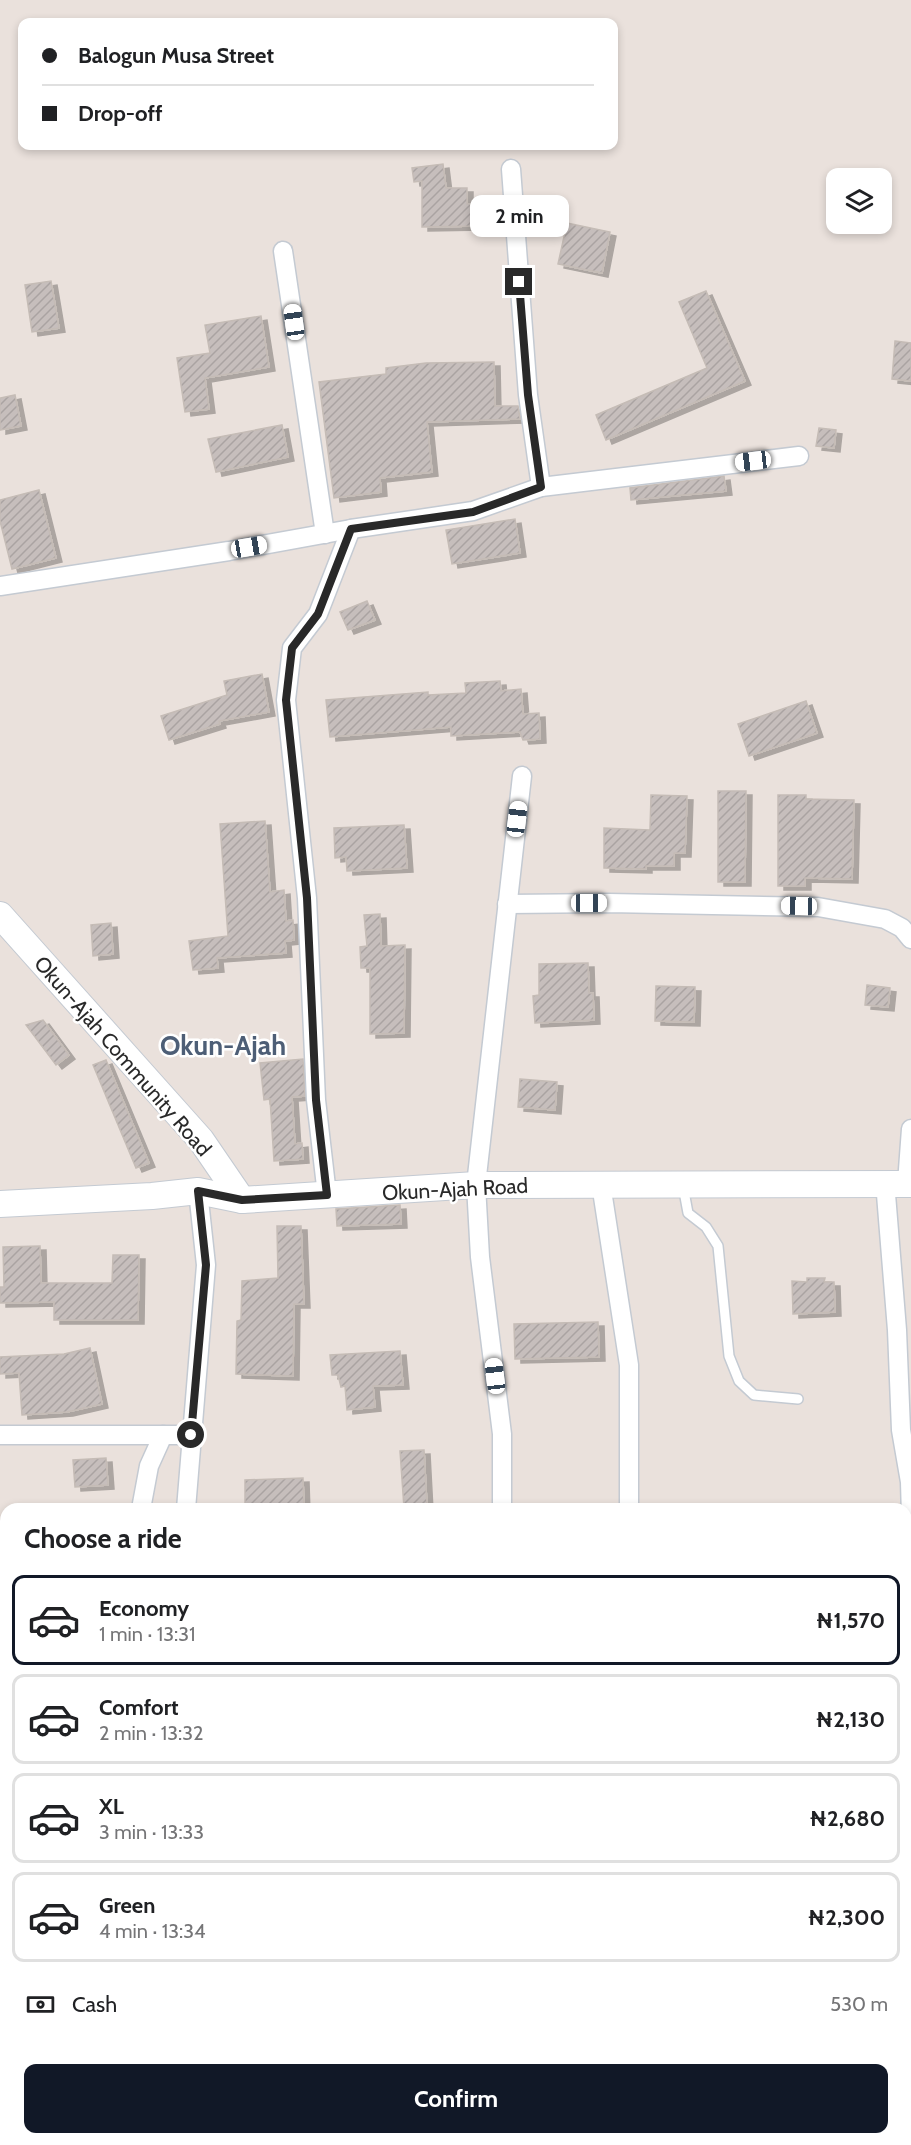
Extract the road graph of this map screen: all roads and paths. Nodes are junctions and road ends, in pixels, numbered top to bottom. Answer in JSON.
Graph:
{"nodes":[{"id":1,"x":511,"y":169,"type":"dead end"},
{"id":2,"x":283,"y":251,"type":"dead end"},
{"id":3,"x":799,"y":456,"type":"dead end"},
{"id":4,"x":541,"y":487,"type":"junction"},
{"id":5,"x":351,"y":529,"type":"junction"},
{"id":6,"x":325,"y":534,"type":"junction"},
{"id":7,"x":0,"y":586,"type":"edge"},
{"id":8,"x":522,"y":776,"type":"dead end"},
{"id":9,"x":507,"y":904,"type":"junction"},
{"id":10,"x":0,"y":915,"type":"edge"},
{"id":11,"x":911,"y":939,"type":"edge"},
{"id":12,"x":911,"y":1129,"type":"edge"},
{"id":13,"x":201,"y":1140,"type":"junction"},
{"id":14,"x":901,"y":1183,"type":"edge"},
{"id":15,"x":601,"y":1184,"type":"junction"},
{"id":16,"x":682,"y":1184,"type":"junction"},
{"id":17,"x":476,"y":1185,"type":"junction"},
{"id":18,"x":198,"y":1191,"type":"junction"},
{"id":19,"x":327,"y":1195,"type":"junction"},
{"id":20,"x":242,"y":1200,"type":"junction"},
{"id":21,"x":0,"y":1204,"type":"edge"},
{"id":22,"x":798,"y":1400,"type":"dead end"},
{"id":23,"x":0,"y":1435,"type":"edge"},
{"id":24,"x":163,"y":1435,"type":"junction"},
{"id":25,"x":191,"y":1435,"type":"junction"},
{"id":26,"x":142,"y":1503,"type":"edge"},
{"id":27,"x":186,"y":1503,"type":"edge"},
{"id":28,"x":502,"y":1503,"type":"edge"},
{"id":29,"x":629,"y":1503,"type":"edge"},
{"id":30,"x":911,"y":1503,"type":"edge"}],
"edges":[{"from":1,"to":4,"type":"street"},
{"from":2,"to":6,"type":"street"},
{"from":3,"to":4,"type":"street"},
{"from":4,"to":5,"type":"street"},
{"from":5,"to":6,"type":"street"},
{"from":5,"to":19,"type":"street"},
{"from":6,"to":7,"type":"street"},
{"from":8,"to":9,"type":"street"},
{"from":9,"to":11,"type":"street"},
{"from":9,"to":17,"type":"street"},
{"from":10,"to":13,"type":"street","name":"Okun-Ajah Community Road"},
{"from":12,"to":14,"type":"street"},
{"from":13,"to":18,"type":"street"},
{"from":13,"to":20,"type":"street","name":"Okun-Ajah Community Road"},
{"from":14,"to":16,"type":"street","name":"Okun-Ajah Road"},
{"from":14,"to":30,"type":"street"},
{"from":15,"to":16,"type":"street","name":"Okun-Ajah Road"},
{"from":15,"to":17,"type":"street","name":"Okun-Ajah Road"},
{"from":15,"to":29,"type":"street"},
{"from":16,"to":22,"type":"lane"},
{"from":17,"to":19,"type":"street","name":"Okun-Ajah Road"},
{"from":17,"to":28,"type":"street"},
{"from":18,"to":20,"type":"street","name":"Okun-Ajah Road"},
{"from":18,"to":21,"type":"street","name":"Okun-Ajah Road"},
{"from":18,"to":25,"type":"street"},
{"from":19,"to":20,"type":"street","name":"Okun-Ajah Road"},
{"from":23,"to":24,"type":"street"},
{"from":24,"to":25,"type":"street"},
{"from":24,"to":26,"type":"street"},
{"from":25,"to":27,"type":"street"}]}
